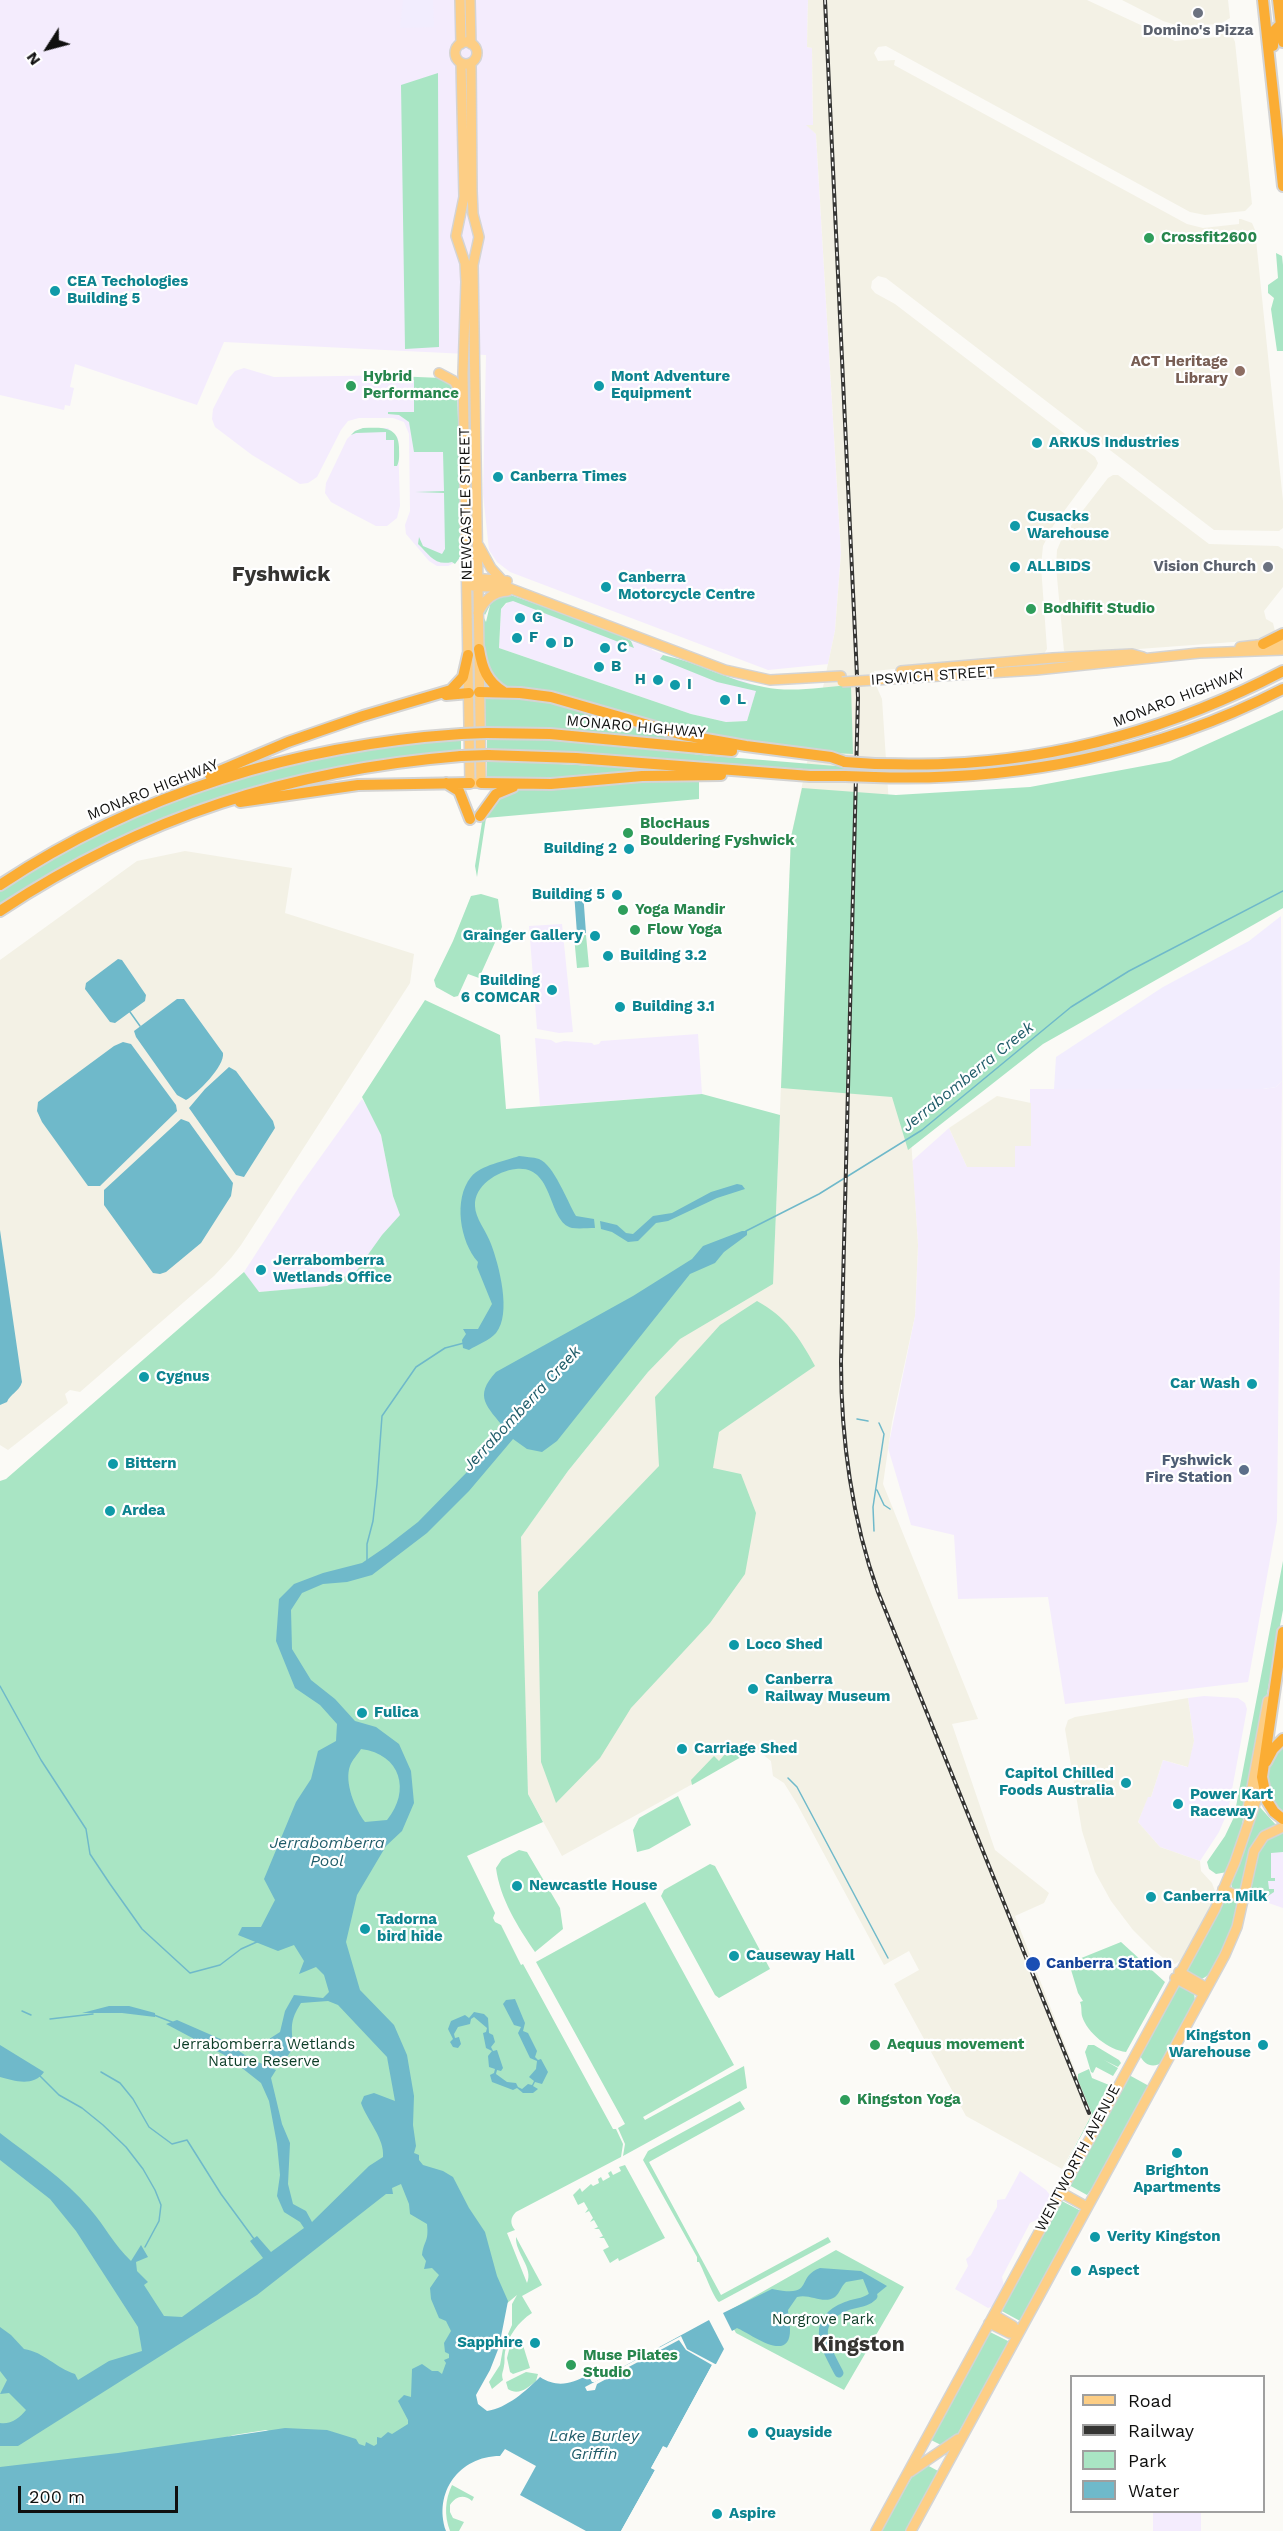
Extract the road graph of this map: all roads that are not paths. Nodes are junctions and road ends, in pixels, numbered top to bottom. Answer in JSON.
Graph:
{"nodes":[{"id":1,"x":460,"y":0,"type":"edge"},
{"id":2,"x":470,"y":0,"type":"edge"},
{"id":3,"x":1278,"y":0,"type":"edge"},
{"id":4,"x":1263,"y":2,"type":"edge"},
{"id":5,"x":1281,"y":24,"type":"junction"},
{"id":6,"x":1283,"y":42,"type":"edge"},
{"id":7,"x":461,"y":44,"type":"junction"},
{"id":8,"x":471,"y":44,"type":"junction"},
{"id":9,"x":461,"y":63,"type":"junction"},
{"id":10,"x":471,"y":63,"type":"junction"},
{"id":11,"x":1271,"y":79,"type":"junction"},
{"id":12,"x":1283,"y":186,"type":"edge"},
{"id":13,"x":459,"y":230,"type":"junction"},
{"id":14,"x":477,"y":231,"type":"junction"},
{"id":15,"x":477,"y":243,"type":"junction"},
{"id":16,"x":459,"y":244,"type":"junction"},
{"id":17,"x":439,"y":373,"type":"dead end"},
{"id":18,"x":464,"y":396,"type":"junction"},
{"id":19,"x":476,"y":542,"type":"junction"},
{"id":20,"x":503,"y":580,"type":"junction"},
{"id":21,"x":472,"y":582,"type":"junction"},
{"id":22,"x":517,"y":590,"type":"junction"},
{"id":23,"x":577,"y":612,"type":"junction"},
{"id":24,"x":478,"y":614,"type":"junction"},
{"id":25,"x":1283,"y":634,"type":"edge"},
{"id":26,"x":1283,"y":642,"type":"edge"},
{"id":27,"x":1263,"y":644,"type":"junction"},
{"id":28,"x":479,"y":649,"type":"junction"},
{"id":29,"x":1283,"y":650,"type":"edge"},
{"id":30,"x":1199,"y":653,"type":"junction"},
{"id":31,"x":468,"y":655,"type":"junction"},
{"id":32,"x":725,"y":670,"type":"junction"},
{"id":33,"x":1283,"y":671,"type":"edge"},
{"id":34,"x":753,"y":677,"type":"junction"},
{"id":35,"x":841,"y":679,"type":"junction"},
{"id":36,"x":764,"y":685,"type":"junction"},
{"id":37,"x":1283,"y":689,"type":"edge"},
{"id":38,"x":504,"y":692,"type":"junction"},
{"id":39,"x":474,"y":693,"type":"junction"},
{"id":40,"x":433,"y":696,"type":"junction"},
{"id":41,"x":845,"y":762,"type":"junction"},
{"id":42,"x":759,"y":772,"type":"junction"},
{"id":43,"x":446,"y":783,"type":"junction"},
{"id":44,"x":476,"y":783,"type":"junction"},
{"id":45,"x":537,"y":784,"type":"junction"},
{"id":46,"x":196,"y":786,"type":"junction"},
{"id":47,"x":200,"y":810,"type":"junction"},
{"id":48,"x":0,"y":885,"type":"edge"},
{"id":49,"x":0,"y":911,"type":"edge"},
{"id":50,"x":1282,"y":1636,"type":"edge"},
{"id":51,"x":1283,"y":1739,"type":"edge"},
{"id":52,"x":1262,"y":1775,"type":"junction"},
{"id":53,"x":1283,"y":1819,"type":"edge"},
{"id":54,"x":1283,"y":1827,"type":"edge"},
{"id":55,"x":1243,"y":1834,"type":"junction"},
{"id":56,"x":1223,"y":1889,"type":"junction"},
{"id":57,"x":1243,"y":1899,"type":"junction"},
{"id":58,"x":1177,"y":1975,"type":"junction"},
{"id":59,"x":1205,"y":1991,"type":"junction"},
{"id":60,"x":1062,"y":2190,"type":"junction"},
{"id":61,"x":1088,"y":2205,"type":"junction"},
{"id":62,"x":992,"y":2319,"type":"junction"},
{"id":63,"x":1018,"y":2334,"type":"junction"},
{"id":64,"x":966,"y":2431,"type":"junction"},
{"id":65,"x":921,"y":2447,"type":"junction"},
{"id":66,"x":935,"y":2456,"type":"junction"},
{"id":67,"x":948,"y":2462,"type":"junction"},
{"id":68,"x":906,"y":2475,"type":"junction"},
{"id":69,"x":876,"y":2531,"type":"edge"},
{"id":70,"x":911,"y":2531,"type":"edge"}],
"edges":[{"from":1,"to":7,"type":"main road"},
{"from":2,"to":8,"type":"main road"},
{"from":3,"to":5,"type":"highway"},
{"from":4,"to":5,"type":"highway"},
{"from":4,"to":11,"type":"highway"},
{"from":5,"to":6,"type":"highway"},
{"from":5,"to":11,"type":"highway"},
{"from":7,"to":8,"type":"main road"},
{"from":7,"to":9,"type":"main road"},
{"from":8,"to":10,"type":"main road"},
{"from":9,"to":10,"type":"main road"},
{"from":9,"to":13,"type":"main road","name":"NEWCASTLE STREET"},
{"from":10,"to":14,"type":"main road","name":"NEWCASTLE STREET"},
{"from":11,"to":12,"type":"highway"},
{"from":13,"to":14,"type":"main road"},
{"from":13,"to":16,"type":"main road","name":"NEWCASTLE STREET"},
{"from":14,"to":15,"type":"main road","name":"NEWCASTLE STREET"},
{"from":15,"to":16,"type":"main road"},
{"from":15,"to":19,"type":"main road","name":"NEWCASTLE STREET"},
{"from":16,"to":18,"type":"main road","name":"NEWCASTLE STREET"},
{"from":17,"to":18,"type":"main road"},
{"from":18,"to":21,"type":"main road","name":"NEWCASTLE STREET"},
{"from":19,"to":20,"type":"main road"},
{"from":19,"to":21,"type":"main road","name":"NEWCASTLE STREET"},
{"from":20,"to":21,"type":"main road","name":"IPSWICH STREET"},
{"from":20,"to":23,"type":"main road","name":"IPSWICH STREET"},
{"from":21,"to":22,"type":"main road","name":"IPSWICH STREET"},
{"from":21,"to":24,"type":"main road","name":"NEWCASTLE STREET"},
{"from":21,"to":31,"type":"main road","name":"NEWCASTLE STREET"},
{"from":22,"to":23,"type":"main road","name":"IPSWICH STREET"},
{"from":22,"to":24,"type":"main road"},
{"from":23,"to":32,"type":"main road","name":"IPSWICH STREET"},
{"from":24,"to":28,"type":"main road","name":"NEWCASTLE STREET"},
{"from":25,"to":27,"type":"highway"},
{"from":26,"to":27,"type":"main road","name":"IPSWICH STREET"},
{"from":27,"to":30,"type":"main road","name":"IPSWICH STREET"},
{"from":28,"to":38,"type":"highway"},
{"from":28,"to":39,"type":"main road","name":"NEWCASTLE STREET"},
{"from":29,"to":30,"type":"main road","name":"IPSWICH STREET"},
{"from":30,"to":35,"type":"main road","name":"IPSWICH STREET"},
{"from":31,"to":39,"type":"main road","name":"NEWCASTLE STREET"},
{"from":31,"to":40,"type":"highway"},
{"from":32,"to":34,"type":"main road","name":"IPSWICH STREET"},
{"from":32,"to":36,"type":"main road","name":"IPSWICH STREET"},
{"from":33,"to":41,"type":"highway","name":"MONARO HIGHWAY","bridge":true},
{"from":34,"to":35,"type":"main road","name":"IPSWICH STREET"},
{"from":34,"to":36,"type":"main road"},
{"from":35,"to":36,"type":"main road","name":"IPSWICH STREET"},
{"from":37,"to":42,"type":"highway","name":"MONARO HIGHWAY","bridge":true},
{"from":38,"to":39,"type":"highway"},
{"from":38,"to":41,"type":"highway"},
{"from":39,"to":40,"type":"highway"},
{"from":39,"to":44,"type":"main road"},
{"from":40,"to":46,"type":"highway"},
{"from":41,"to":46,"type":"highway","name":"MONARO HIGHWAY","bridge":true},
{"from":42,"to":45,"type":"highway"},
{"from":42,"to":47,"type":"highway","name":"MONARO HIGHWAY","bridge":true},
{"from":43,"to":44,"type":"highway"},
{"from":43,"to":45,"type":"highway"},
{"from":43,"to":47,"type":"highway"},
{"from":44,"to":45,"type":"highway"},
{"from":46,"to":48,"type":"highway","name":"MONARO HIGHWAY"},
{"from":47,"to":49,"type":"highway","name":"MONARO HIGHWAY"},
{"from":50,"to":52,"type":"highway"},
{"from":50,"to":55,"type":"main road"},
{"from":51,"to":52,"type":"highway"},
{"from":52,"to":53,"type":"highway"},
{"from":52,"to":55,"type":"main road","name":"WENTWORTH AVENUE"},
{"from":54,"to":57,"type":"main road","name":"WENTWORTH AVENUE"},
{"from":55,"to":56,"type":"main road","name":"WENTWORTH AVENUE"},
{"from":56,"to":57,"type":"main road"},
{"from":56,"to":58,"type":"main road","name":"WENTWORTH AVENUE"},
{"from":57,"to":59,"type":"main road","name":"WENTWORTH AVENUE"},
{"from":58,"to":59,"type":"main road"},
{"from":58,"to":60,"type":"main road","name":"WENTWORTH AVENUE"},
{"from":59,"to":61,"type":"main road","name":"WENTWORTH AVENUE"},
{"from":60,"to":61,"type":"main road"},
{"from":60,"to":62,"type":"main road","name":"WENTWORTH AVENUE"},
{"from":61,"to":63,"type":"main road","name":"WENTWORTH AVENUE"},
{"from":62,"to":63,"type":"main road"},
{"from":62,"to":65,"type":"main road","name":"WENTWORTH AVENUE"},
{"from":63,"to":64,"type":"main road","name":"WENTWORTH AVENUE"},
{"from":64,"to":66,"type":"main road"},
{"from":64,"to":67,"type":"main road","name":"WENTWORTH AVENUE"},
{"from":65,"to":66,"type":"main road"},
{"from":65,"to":68,"type":"main road","name":"WENTWORTH AVENUE"},
{"from":66,"to":67,"type":"main road"},
{"from":66,"to":68,"type":"main road"},
{"from":67,"to":70,"type":"main road","name":"WENTWORTH AVENUE"},
{"from":68,"to":69,"type":"main road","name":"WENTWORTH AVENUE"}]}
